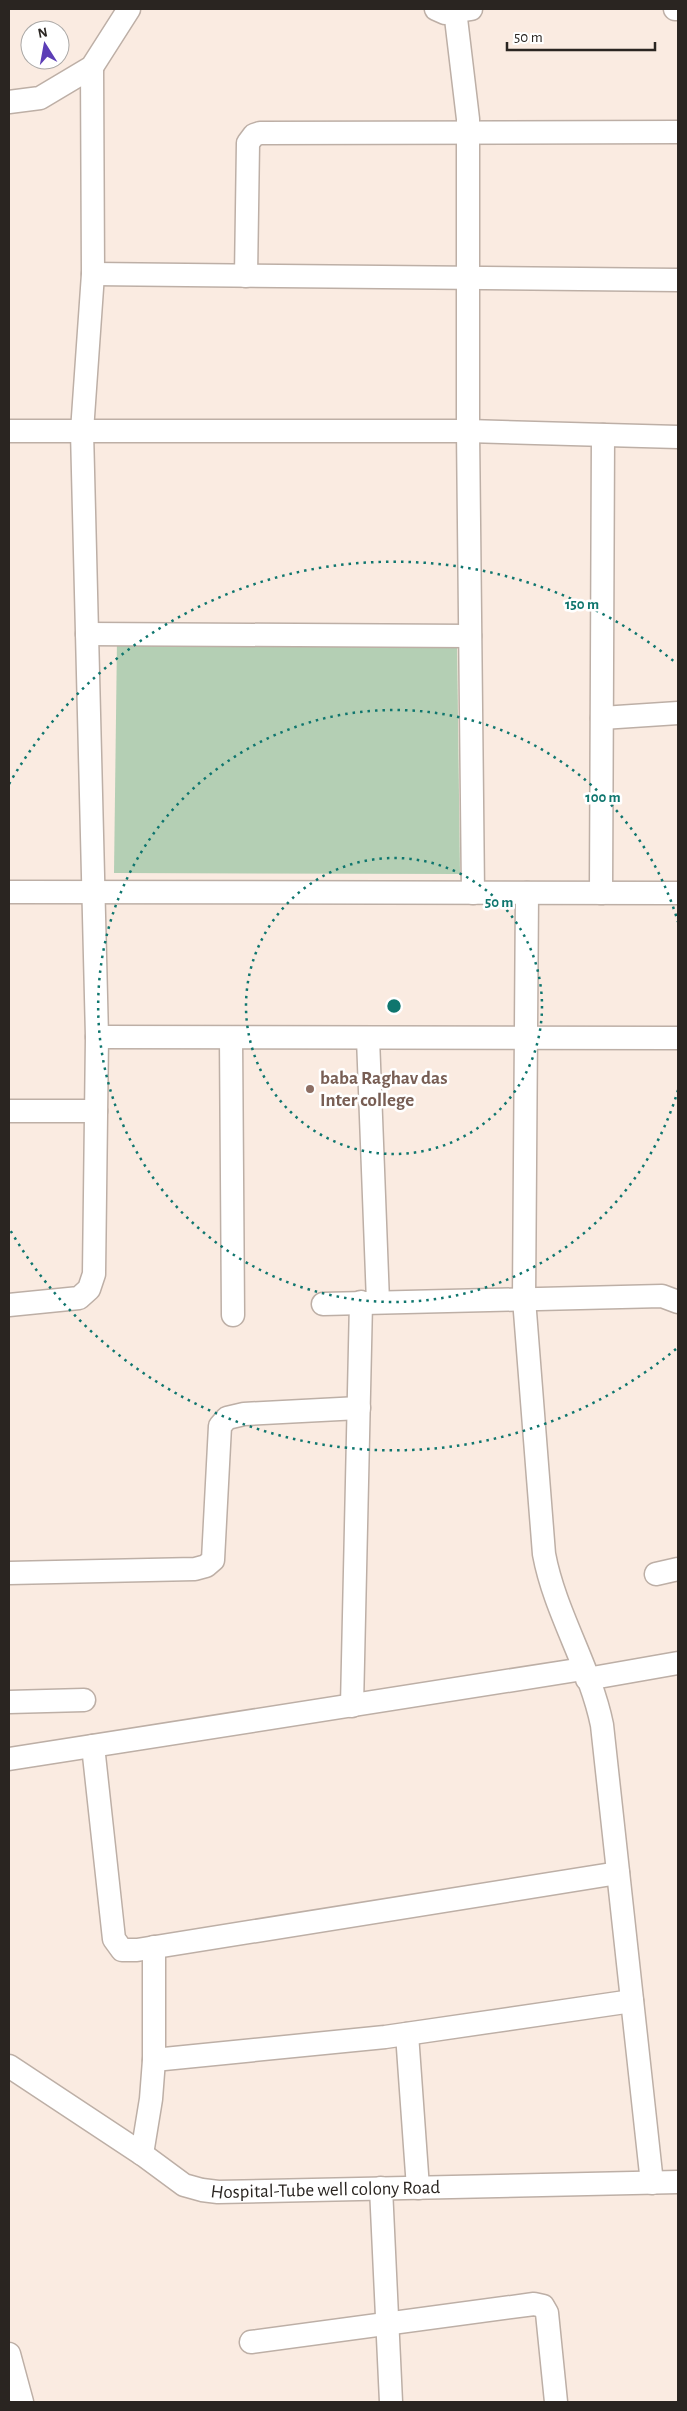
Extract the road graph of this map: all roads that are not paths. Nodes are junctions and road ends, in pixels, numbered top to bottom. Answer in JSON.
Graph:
{"nodes":[{"id":1,"x":129,"y":9,"type":"edge"},
{"id":2,"x":454,"y":9,"type":"edge"},
{"id":3,"x":92,"y":67,"type":"junction"},
{"id":4,"x":9,"y":102,"type":"edge"},
{"id":5,"x":678,"y":132,"type":"edge"},
{"id":6,"x":468,"y":133,"type":"junction"},
{"id":7,"x":93,"y":274,"type":"junction"},
{"id":8,"x":246,"y":276,"type":"junction"},
{"id":9,"x":468,"y":279,"type":"junction"},
{"id":10,"x":678,"y":280,"type":"edge"},
{"id":11,"x":9,"y":431,"type":"edge"},
{"id":12,"x":82,"y":431,"type":"junction"},
{"id":13,"x":468,"y":431,"type":"junction"},
{"id":14,"x":603,"y":435,"type":"junction"},
{"id":15,"x":678,"y":437,"type":"edge"},
{"id":16,"x":88,"y":634,"type":"junction"},
{"id":17,"x":470,"y":636,"type":"junction"},
{"id":18,"x":678,"y":713,"type":"edge"},
{"id":19,"x":602,"y":718,"type":"junction"},
{"id":20,"x":94,"y":891,"type":"junction"},
{"id":21,"x":9,"y":892,"type":"edge"},
{"id":22,"x":473,"y":893,"type":"junction"},
{"id":23,"x":527,"y":893,"type":"junction"},
{"id":24,"x":601,"y":893,"type":"junction"},
{"id":25,"x":678,"y":893,"type":"edge"},
{"id":26,"x":97,"y":1038,"type":"junction"},
{"id":27,"x":231,"y":1038,"type":"junction"},
{"id":28,"x":368,"y":1038,"type":"junction"},
{"id":29,"x":526,"y":1038,"type":"junction"},
{"id":30,"x":678,"y":1038,"type":"edge"},
{"id":31,"x":9,"y":1111,"type":"edge"},
{"id":32,"x":96,"y":1111,"type":"junction"},
{"id":33,"x":524,"y":1299,"type":"junction"},
{"id":34,"x":370,"y":1302,"type":"junction"},
{"id":35,"x":678,"y":1302,"type":"edge"},
{"id":36,"x":323,"y":1304,"type":"dead end"},
{"id":37,"x":9,"y":1305,"type":"edge"},
{"id":38,"x":233,"y":1315,"type":"dead end"},
{"id":39,"x":359,"y":1408,"type":"junction"},
{"id":40,"x":678,"y":1569,"type":"edge"},
{"id":41,"x":9,"y":1574,"type":"edge"},
{"id":42,"x":656,"y":1574,"type":"dead end"},
{"id":43,"x":678,"y":1663,"type":"edge"},
{"id":44,"x":585,"y":1674,"type":"junction"},
{"id":45,"x":84,"y":1700,"type":"dead end"},
{"id":46,"x":9,"y":1702,"type":"edge"},
{"id":47,"x":352,"y":1706,"type":"junction"},
{"id":48,"x":93,"y":1746,"type":"junction"},
{"id":49,"x":9,"y":1759,"type":"edge"},
{"id":50,"x":618,"y":1874,"type":"junction"},
{"id":51,"x":154,"y":1947,"type":"junction"},
{"id":52,"x":632,"y":2001,"type":"junction"},
{"id":53,"x":407,"y":2034,"type":"junction"},
{"id":54,"x":154,"y":2060,"type":"junction"},
{"id":55,"x":9,"y":2066,"type":"edge"},
{"id":56,"x":142,"y":2154,"type":"junction"},
{"id":57,"x":678,"y":2182,"type":"edge"},
{"id":58,"x":652,"y":2183,"type":"junction"},
{"id":59,"x":381,"y":2188,"type":"junction"},
{"id":60,"x":418,"y":2188,"type":"junction"},
{"id":61,"x":388,"y":2324,"type":"junction"},
{"id":62,"x":251,"y":2342,"type":"dead end"},
{"id":63,"x":9,"y":2354,"type":"edge"},
{"id":64,"x":22,"y":2402,"type":"edge"},
{"id":65,"x":391,"y":2402,"type":"edge"},
{"id":66,"x":556,"y":2402,"type":"edge"}],
"edges":[{"from":1,"to":3,"type":"street"},
{"from":2,"to":6,"type":"street"},
{"from":3,"to":4,"type":"street"},
{"from":3,"to":7,"type":"street"},
{"from":5,"to":6,"type":"street"},
{"from":6,"to":8,"type":"street"},
{"from":6,"to":9,"type":"street"},
{"from":7,"to":8,"type":"street"},
{"from":7,"to":12,"type":"street"},
{"from":8,"to":9,"type":"street"},
{"from":9,"to":10,"type":"street"},
{"from":9,"to":13,"type":"street"},
{"from":11,"to":12,"type":"street"},
{"from":12,"to":13,"type":"street"},
{"from":12,"to":16,"type":"street"},
{"from":13,"to":14,"type":"street"},
{"from":13,"to":17,"type":"street"},
{"from":14,"to":15,"type":"street"},
{"from":14,"to":19,"type":"street"},
{"from":16,"to":17,"type":"street"},
{"from":16,"to":20,"type":"street"},
{"from":17,"to":22,"type":"street"},
{"from":18,"to":19,"type":"street"},
{"from":19,"to":24,"type":"street"},
{"from":20,"to":21,"type":"street"},
{"from":20,"to":22,"type":"street"},
{"from":20,"to":26,"type":"street"},
{"from":22,"to":23,"type":"street"},
{"from":23,"to":24,"type":"street"},
{"from":23,"to":29,"type":"street"},
{"from":24,"to":25,"type":"street"},
{"from":26,"to":27,"type":"street"},
{"from":26,"to":32,"type":"street"},
{"from":27,"to":28,"type":"street"},
{"from":27,"to":38,"type":"street"},
{"from":28,"to":29,"type":"street"},
{"from":28,"to":34,"type":"street"},
{"from":29,"to":30,"type":"street"},
{"from":29,"to":33,"type":"street"},
{"from":31,"to":32,"type":"street"},
{"from":32,"to":37,"type":"street"},
{"from":33,"to":34,"type":"street"},
{"from":33,"to":35,"type":"street"},
{"from":33,"to":44,"type":"street"},
{"from":34,"to":36,"type":"street"},
{"from":34,"to":39,"type":"street"},
{"from":39,"to":41,"type":"street"},
{"from":39,"to":47,"type":"street"},
{"from":40,"to":42,"type":"street"},
{"from":43,"to":44,"type":"street"},
{"from":44,"to":47,"type":"street"},
{"from":44,"to":50,"type":"street"},
{"from":45,"to":46,"type":"street"},
{"from":47,"to":48,"type":"street"},
{"from":48,"to":49,"type":"street"},
{"from":48,"to":51,"type":"street"},
{"from":50,"to":51,"type":"street"},
{"from":50,"to":52,"type":"street"},
{"from":51,"to":54,"type":"street"},
{"from":52,"to":53,"type":"street"},
{"from":52,"to":58,"type":"street"},
{"from":53,"to":54,"type":"street"},
{"from":53,"to":60,"type":"street"},
{"from":54,"to":56,"type":"street"},
{"from":55,"to":56,"type":"street","name":"Hospital-Tube well colony Road"},
{"from":56,"to":59,"type":"street","name":"Hospital-Tube well colony Road"},
{"from":57,"to":58,"type":"street","name":"Hospital-Tube well colony Road"},
{"from":58,"to":60,"type":"street","name":"Hospital-Tube well colony Road"},
{"from":59,"to":60,"type":"street","name":"Hospital-Tube well colony Road"},
{"from":59,"to":61,"type":"street"},
{"from":61,"to":62,"type":"street"},
{"from":61,"to":65,"type":"street"},
{"from":61,"to":66,"type":"street"},
{"from":63,"to":64,"type":"street"}]}
